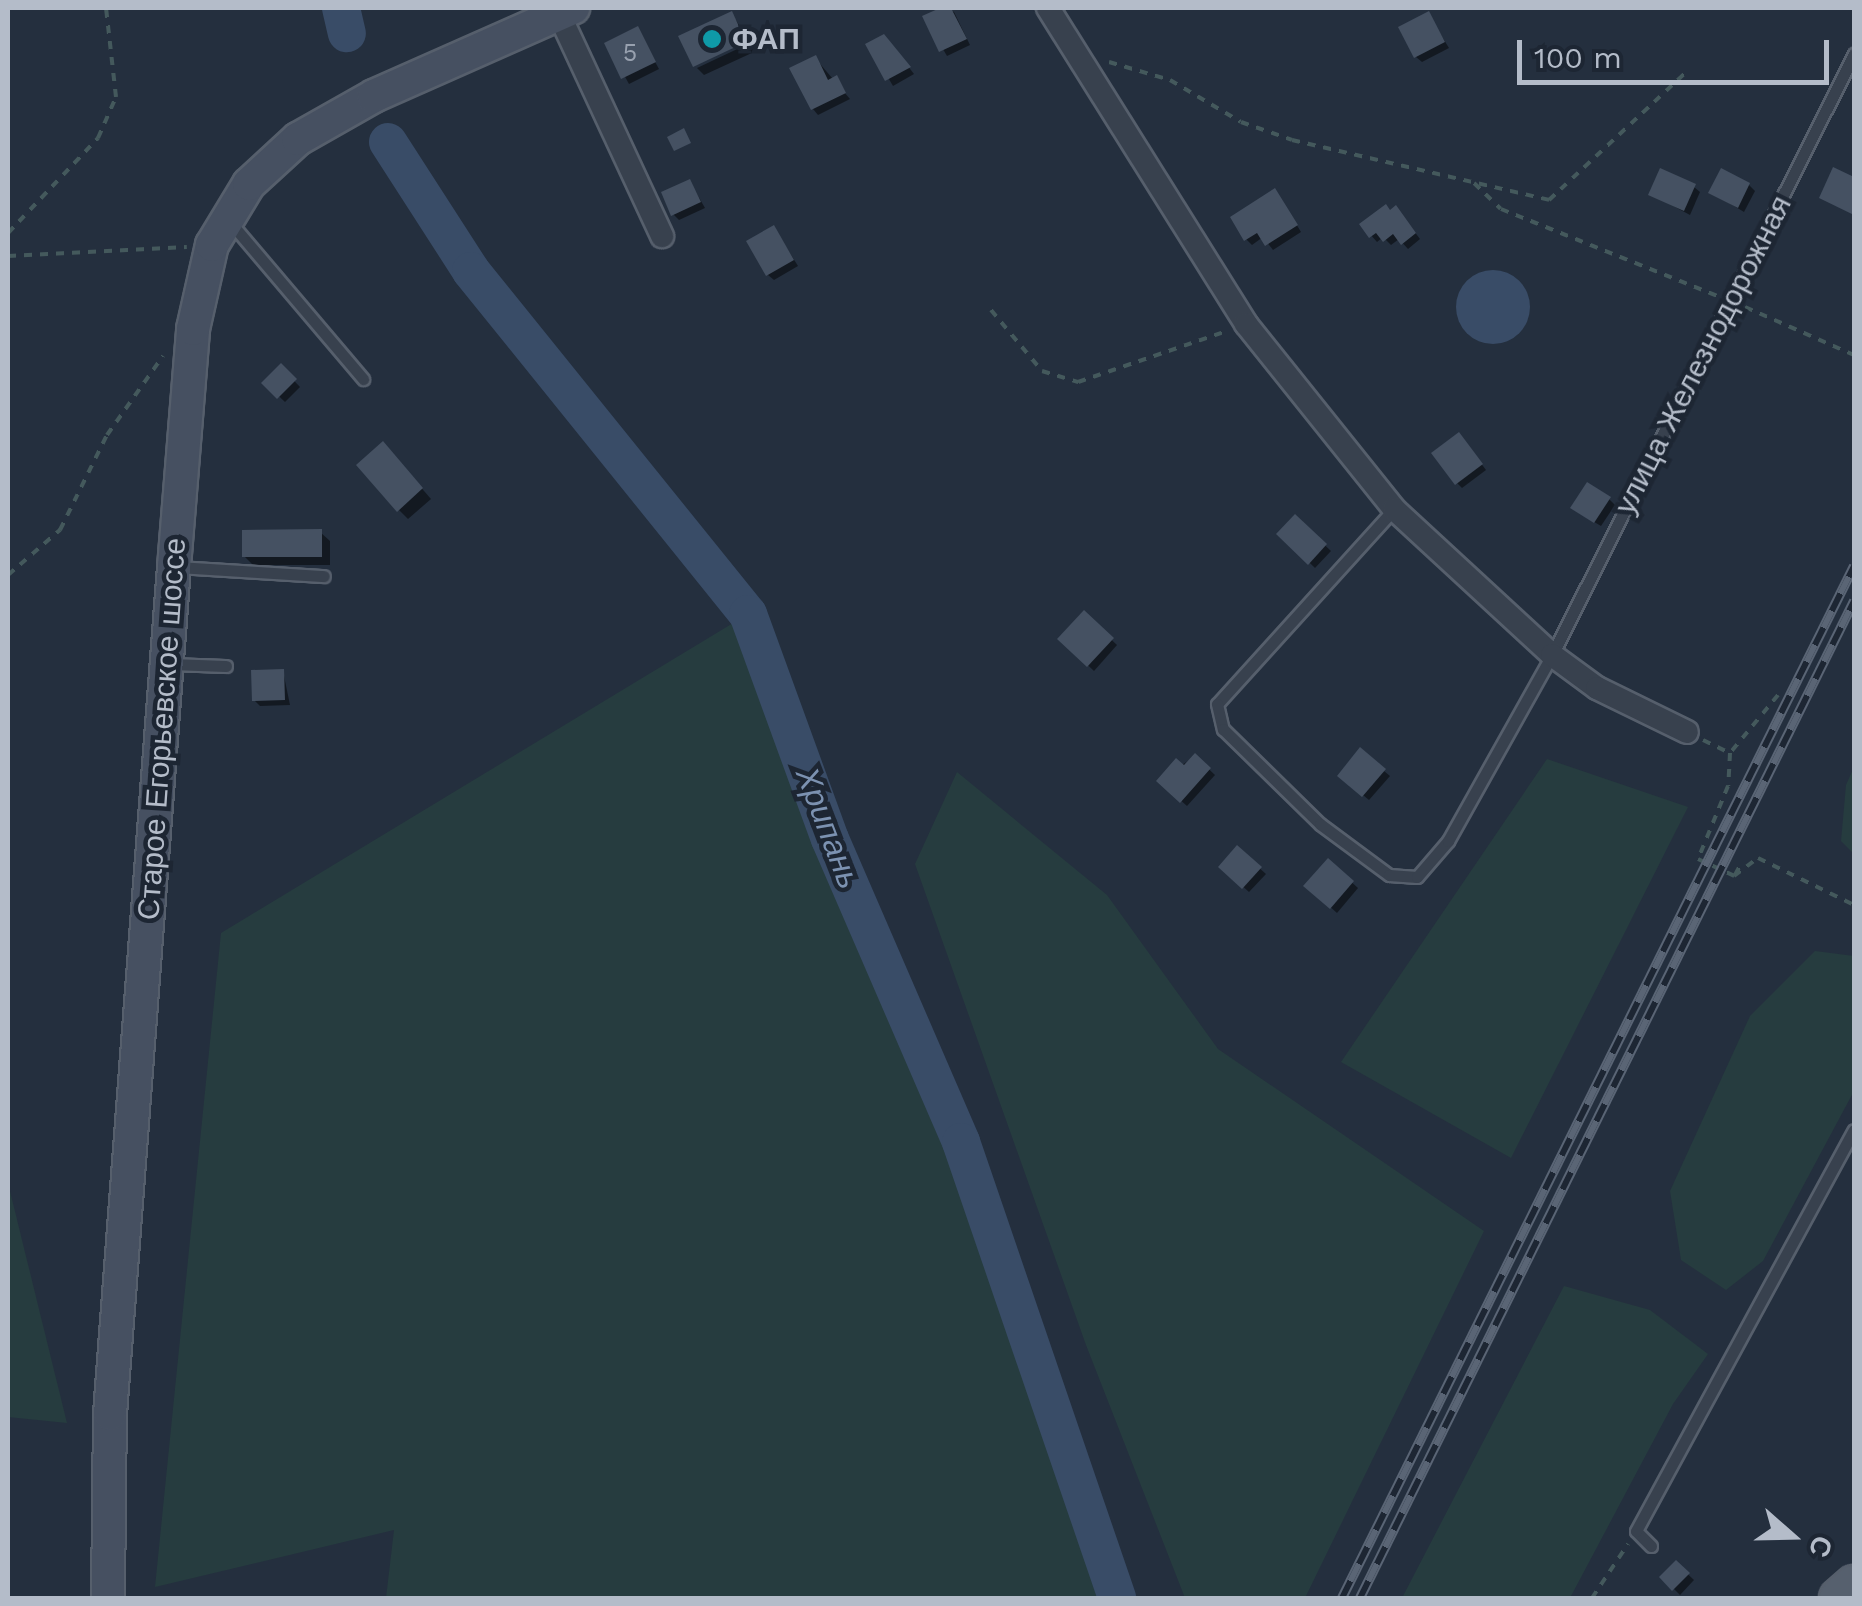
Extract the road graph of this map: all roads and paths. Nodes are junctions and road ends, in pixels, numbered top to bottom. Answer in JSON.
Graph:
{"nodes":[{"id":1,"x":106,"y":8,"type":"edge"},
{"id":2,"x":1048,"y":8,"type":"edge"},
{"id":3,"x":566,"y":11,"type":"edge"},
{"id":4,"x":1071,"y":53,"type":"junction"},
{"id":5,"x":1854,"y":54,"type":"edge"},
{"id":6,"x":1685,"y":73,"type":"dead end"},
{"id":7,"x":1472,"y":181,"type":"junction"},
{"id":8,"x":219,"y":231,"type":"junction"},
{"id":9,"x":8,"y":233,"type":"edge"},
{"id":10,"x":662,"y":236,"type":"dead end"},
{"id":11,"x":8,"y":256,"type":"edge"},
{"id":12,"x":1730,"y":300,"type":"junction"},
{"id":13,"x":991,"y":310,"type":"dead end"},
{"id":14,"x":1246,"y":324,"type":"junction"},
{"id":15,"x":191,"y":347,"type":"junction"},
{"id":16,"x":1854,"y":355,"type":"edge"},
{"id":17,"x":363,"y":379,"type":"dead end"},
{"id":18,"x":1394,"y":509,"type":"junction"},
{"id":19,"x":174,"y":567,"type":"junction"},
{"id":20,"x":8,"y":575,"type":"edge"},
{"id":21,"x":324,"y":576,"type":"dead end"},
{"id":22,"x":1552,"y":655,"type":"junction"},
{"id":23,"x":167,"y":664,"type":"junction"},
{"id":24,"x":226,"y":666,"type":"dead end"},
{"id":25,"x":1778,"y":695,"type":"dead end"},
{"id":26,"x":1686,"y":732,"type":"joint"},
{"id":27,"x":1730,"y":754,"type":"junction"},
{"id":28,"x":1742,"y":862,"type":"dead end"},
{"id":29,"x":1734,"y":876,"type":"junction"},
{"id":30,"x":1854,"y":905,"type":"edge"},
{"id":31,"x":1854,"y":1130,"type":"edge"},
{"id":32,"x":1636,"y":1532,"type":"junction"},
{"id":33,"x":1651,"y":1546,"type":"dead end"},
{"id":34,"x":1854,"y":1585,"type":"edge"},
{"id":35,"x":108,"y":1598,"type":"edge"},
{"id":36,"x":1592,"y":1598,"type":"edge"},
{"id":37,"x":1839,"y":1598,"type":"edge"}],
"edges":[{"from":1,"to":9,"type":"path"},
{"from":2,"to":4,"type":"street"},
{"from":3,"to":8,"type":"main road","name":"Старое Егорьевское шоссе"},
{"from":3,"to":10,"type":"street"},
{"from":4,"to":7,"type":"path"},
{"from":4,"to":14,"type":"street"},
{"from":5,"to":12,"type":"lane","name":"улица Железнодорожная"},
{"from":6,"to":7,"type":"path"},
{"from":7,"to":12,"type":"path"},
{"from":8,"to":11,"type":"path"},
{"from":8,"to":15,"type":"main road","name":"Старое Егорьевское шоссе"},
{"from":8,"to":17,"type":"lane"},
{"from":12,"to":16,"type":"path"},
{"from":12,"to":22,"type":"lane","name":"улица Железнодорожная"},
{"from":13,"to":14,"type":"path"},
{"from":14,"to":18,"type":"street"},
{"from":15,"to":19,"type":"main road","name":"Старое Егорьевское шоссе"},
{"from":15,"to":20,"type":"path"},
{"from":18,"to":22,"type":"street"},
{"from":18,"to":22,"type":"lane","name":"улица Железнодорожная"},
{"from":19,"to":21,"type":"lane"},
{"from":19,"to":23,"type":"main road","name":"Старое Егорьевское шоссе"},
{"from":22,"to":26,"type":"street"},
{"from":23,"to":24,"type":"lane"},
{"from":23,"to":35,"type":"main road","name":"Старое Егорьевское шоссе"},
{"from":25,"to":27,"type":"path"},
{"from":26,"to":27,"type":"path"},
{"from":27,"to":29,"type":"path"},
{"from":28,"to":29,"type":"path"},
{"from":29,"to":30,"type":"path"},
{"from":31,"to":32,"type":"lane"},
{"from":32,"to":33,"type":"lane"},
{"from":32,"to":36,"type":"path"},
{"from":34,"to":37,"type":"main road"}]}
